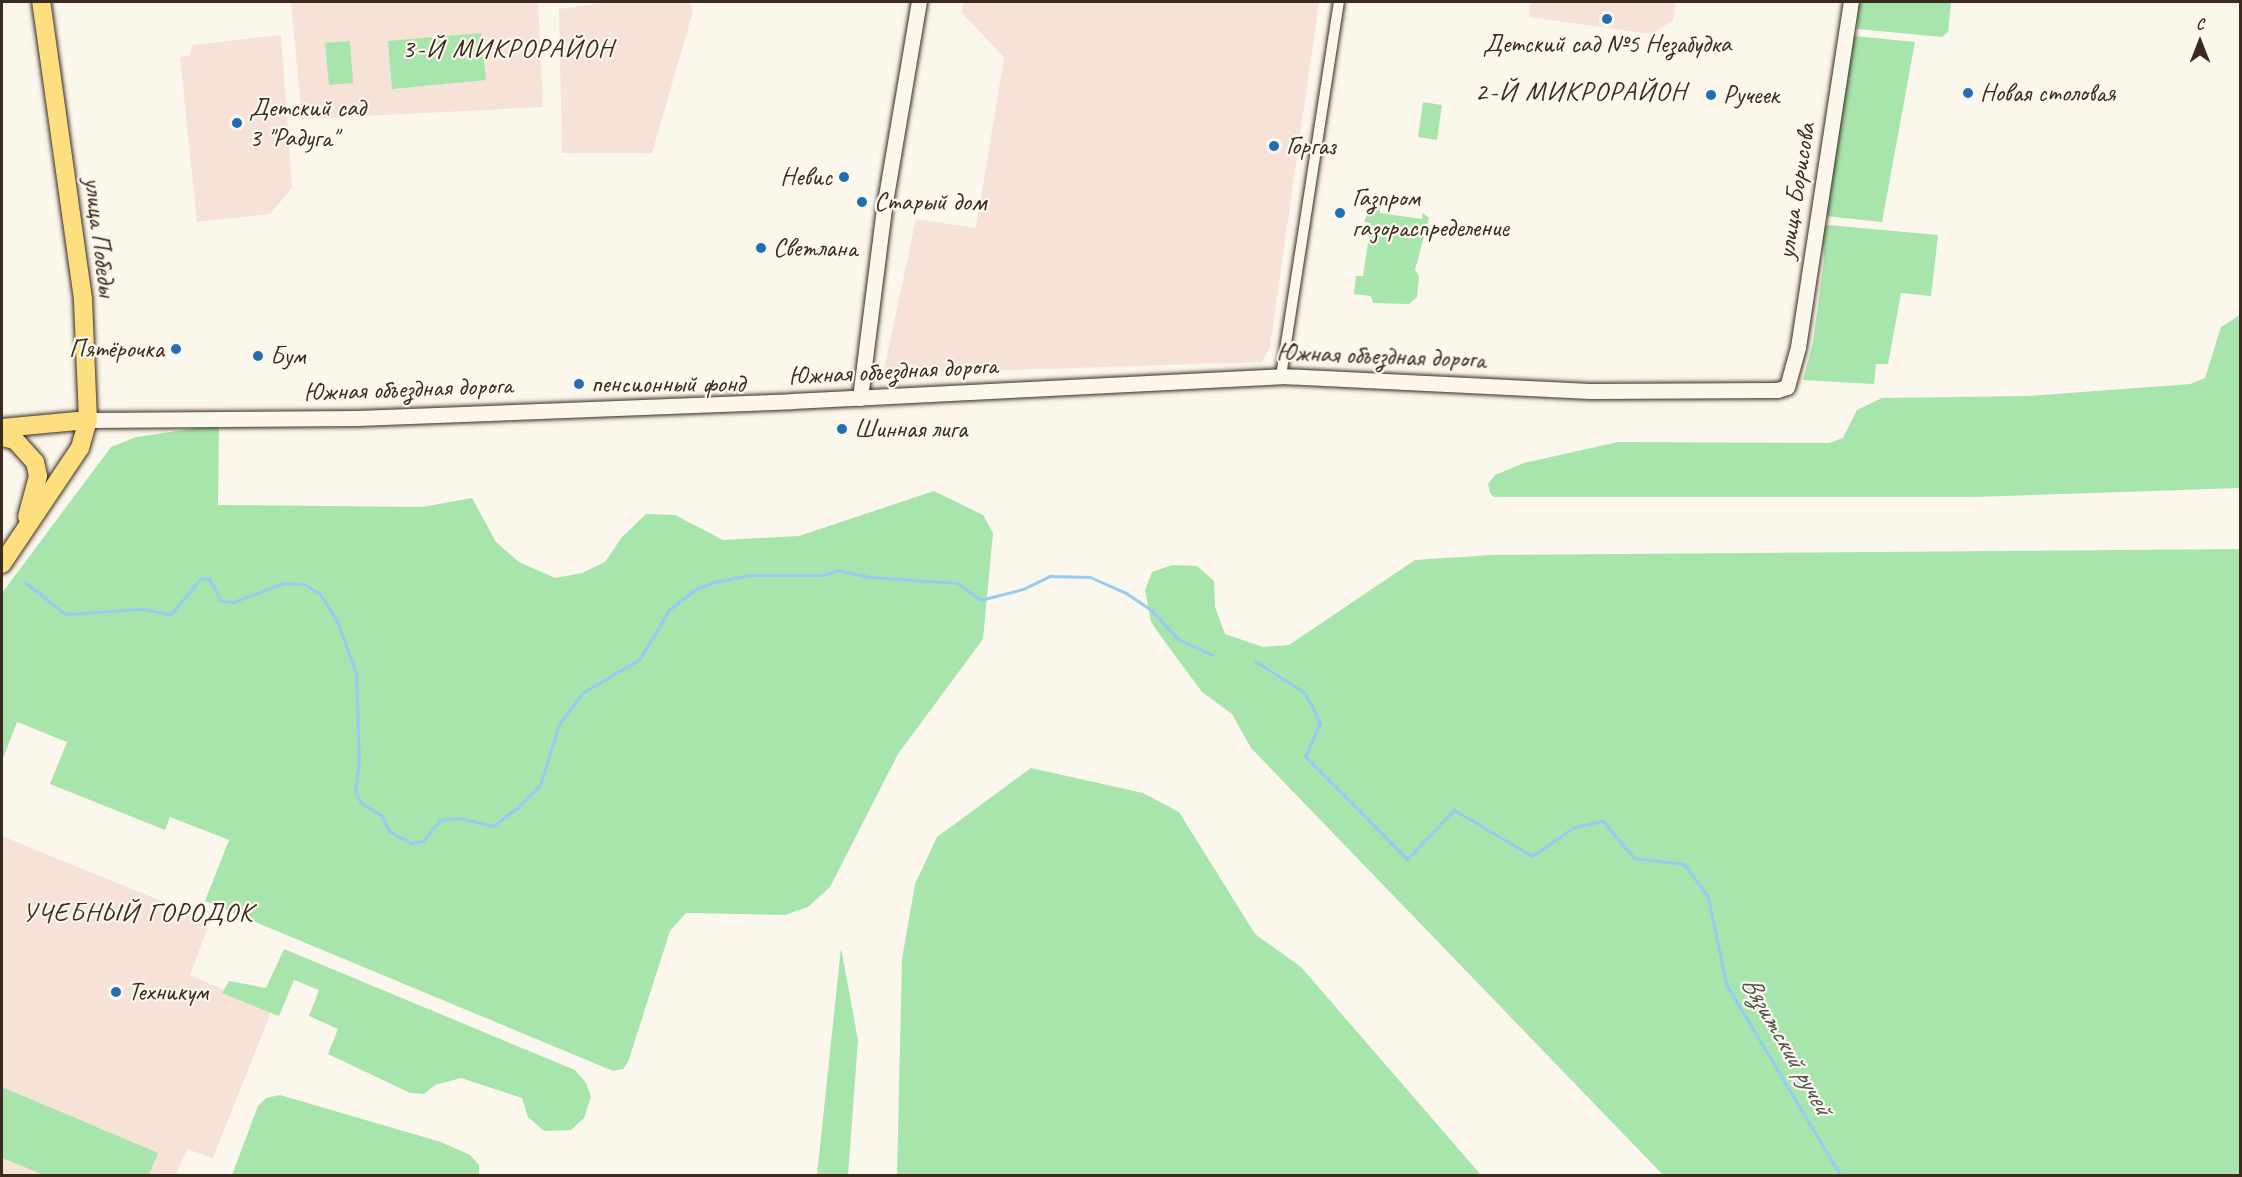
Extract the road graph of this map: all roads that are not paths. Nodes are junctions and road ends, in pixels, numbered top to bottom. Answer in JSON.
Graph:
{"nodes":[{"id":1,"x":41,"y":2,"type":"edge"},
{"id":2,"x":919,"y":2,"type":"edge"},
{"id":3,"x":1339,"y":2,"type":"edge"},
{"id":4,"x":1851,"y":2,"type":"edge"},
{"id":5,"x":1281,"y":376,"type":"junction"},
{"id":6,"x":1787,"y":387,"type":"joint"},
{"id":7,"x":860,"y":398,"type":"junction"},
{"id":8,"x":88,"y":420,"type":"junction"},
{"id":9,"x":2,"y":428,"type":"edge"},
{"id":10,"x":2,"y":437,"type":"edge"},
{"id":11,"x":22,"y":536,"type":"junction"},
{"id":12,"x":2,"y":564,"type":"edge"}],
"edges":[{"from":1,"to":8,"type":"main road","name":"улица Победы"},
{"from":2,"to":7,"type":"street"},
{"from":3,"to":5,"type":"street"},
{"from":4,"to":6,"type":"street","name":"улица Борисова"},
{"from":5,"to":6,"type":"street","name":"Южная объездная дорога"},
{"from":5,"to":7,"type":"street","name":"Южная объездная дорога"},
{"from":7,"to":8,"type":"street","name":"Южная объездная дорога"},
{"from":8,"to":9,"type":"main road","name":"Южная объездная дорога"},
{"from":8,"to":11,"type":"main road","name":"улица Победы"},
{"from":10,"to":11,"type":"main road"},
{"from":11,"to":12,"type":"main road","name":"улица Победы"}]}
